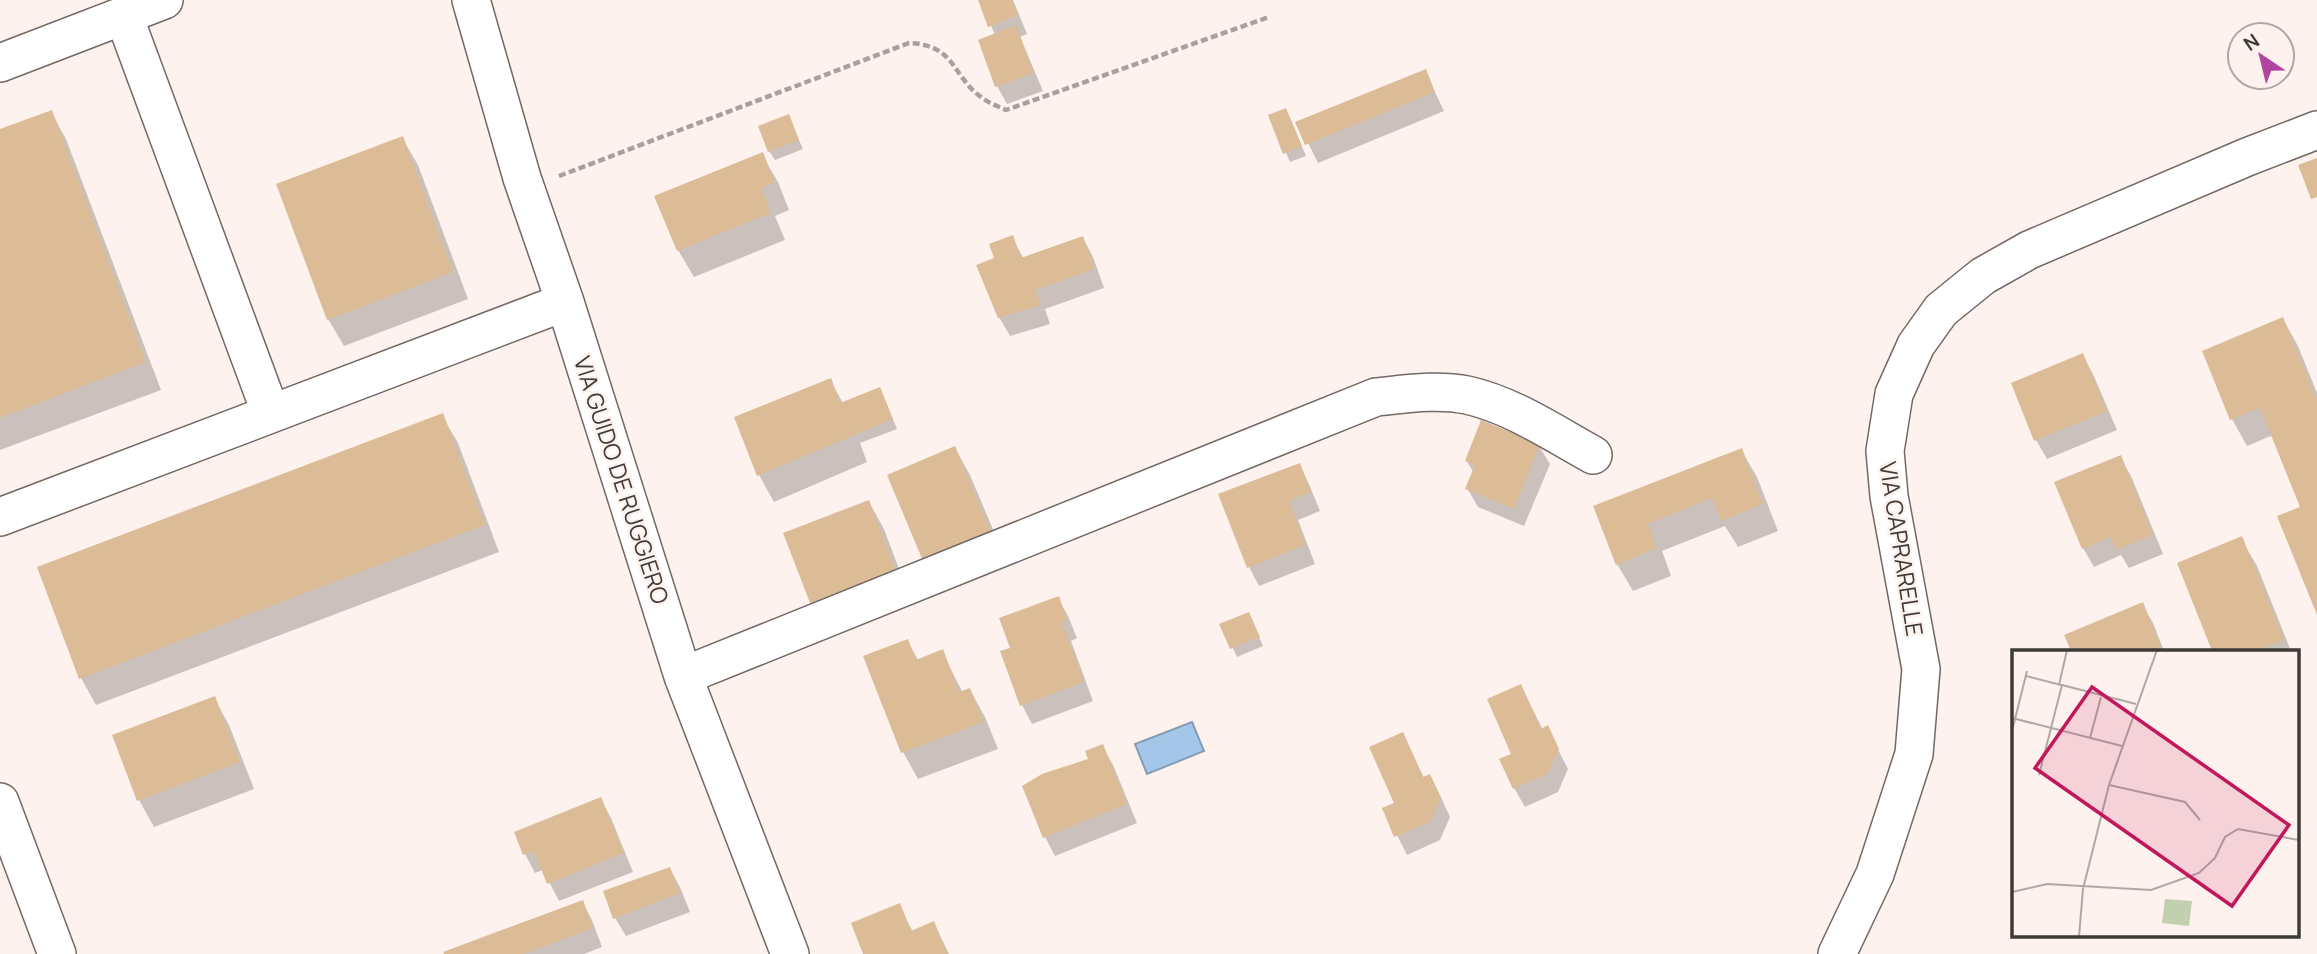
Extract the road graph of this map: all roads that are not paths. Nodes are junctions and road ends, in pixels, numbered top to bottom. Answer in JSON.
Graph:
{"nodes":[{"id":1,"x":163,"y":0,"type":"edge"},
{"id":2,"x":471,"y":0,"type":"edge"},
{"id":3,"x":130,"y":30,"type":"dead end"},
{"id":4,"x":0,"y":62,"type":"edge"},
{"id":5,"x":2317,"y":130,"type":"edge"},
{"id":6,"x":565,"y":302,"type":"junction"},
{"id":7,"x":271,"y":414,"type":"junction"},
{"id":8,"x":1592,"y":455,"type":"dead end"},
{"id":9,"x":0,"y":517,"type":"edge"},
{"id":10,"x":683,"y":676,"type":"junction"},
{"id":11,"x":0,"y":802,"type":"edge"},
{"id":12,"x":57,"y":954,"type":"edge"},
{"id":13,"x":790,"y":954,"type":"edge"},
{"id":14,"x":1838,"y":954,"type":"edge"}],
"edges":[{"from":1,"to":4,"type":"street"},
{"from":2,"to":6,"type":"street","name":"VIA GUIDO DE RUGGIERO"},
{"from":3,"to":7,"type":"street"},
{"from":5,"to":14,"type":"street","name":"VIA CAPRARELLE"},
{"from":6,"to":7,"type":"street"},
{"from":6,"to":10,"type":"street","name":"VIA GUIDO DE RUGGIERO"},
{"from":7,"to":9,"type":"street"},
{"from":8,"to":10,"type":"street"},
{"from":10,"to":13,"type":"street","name":"VIA GUIDO DE RUGGIERO"},
{"from":11,"to":12,"type":"street"}]}
